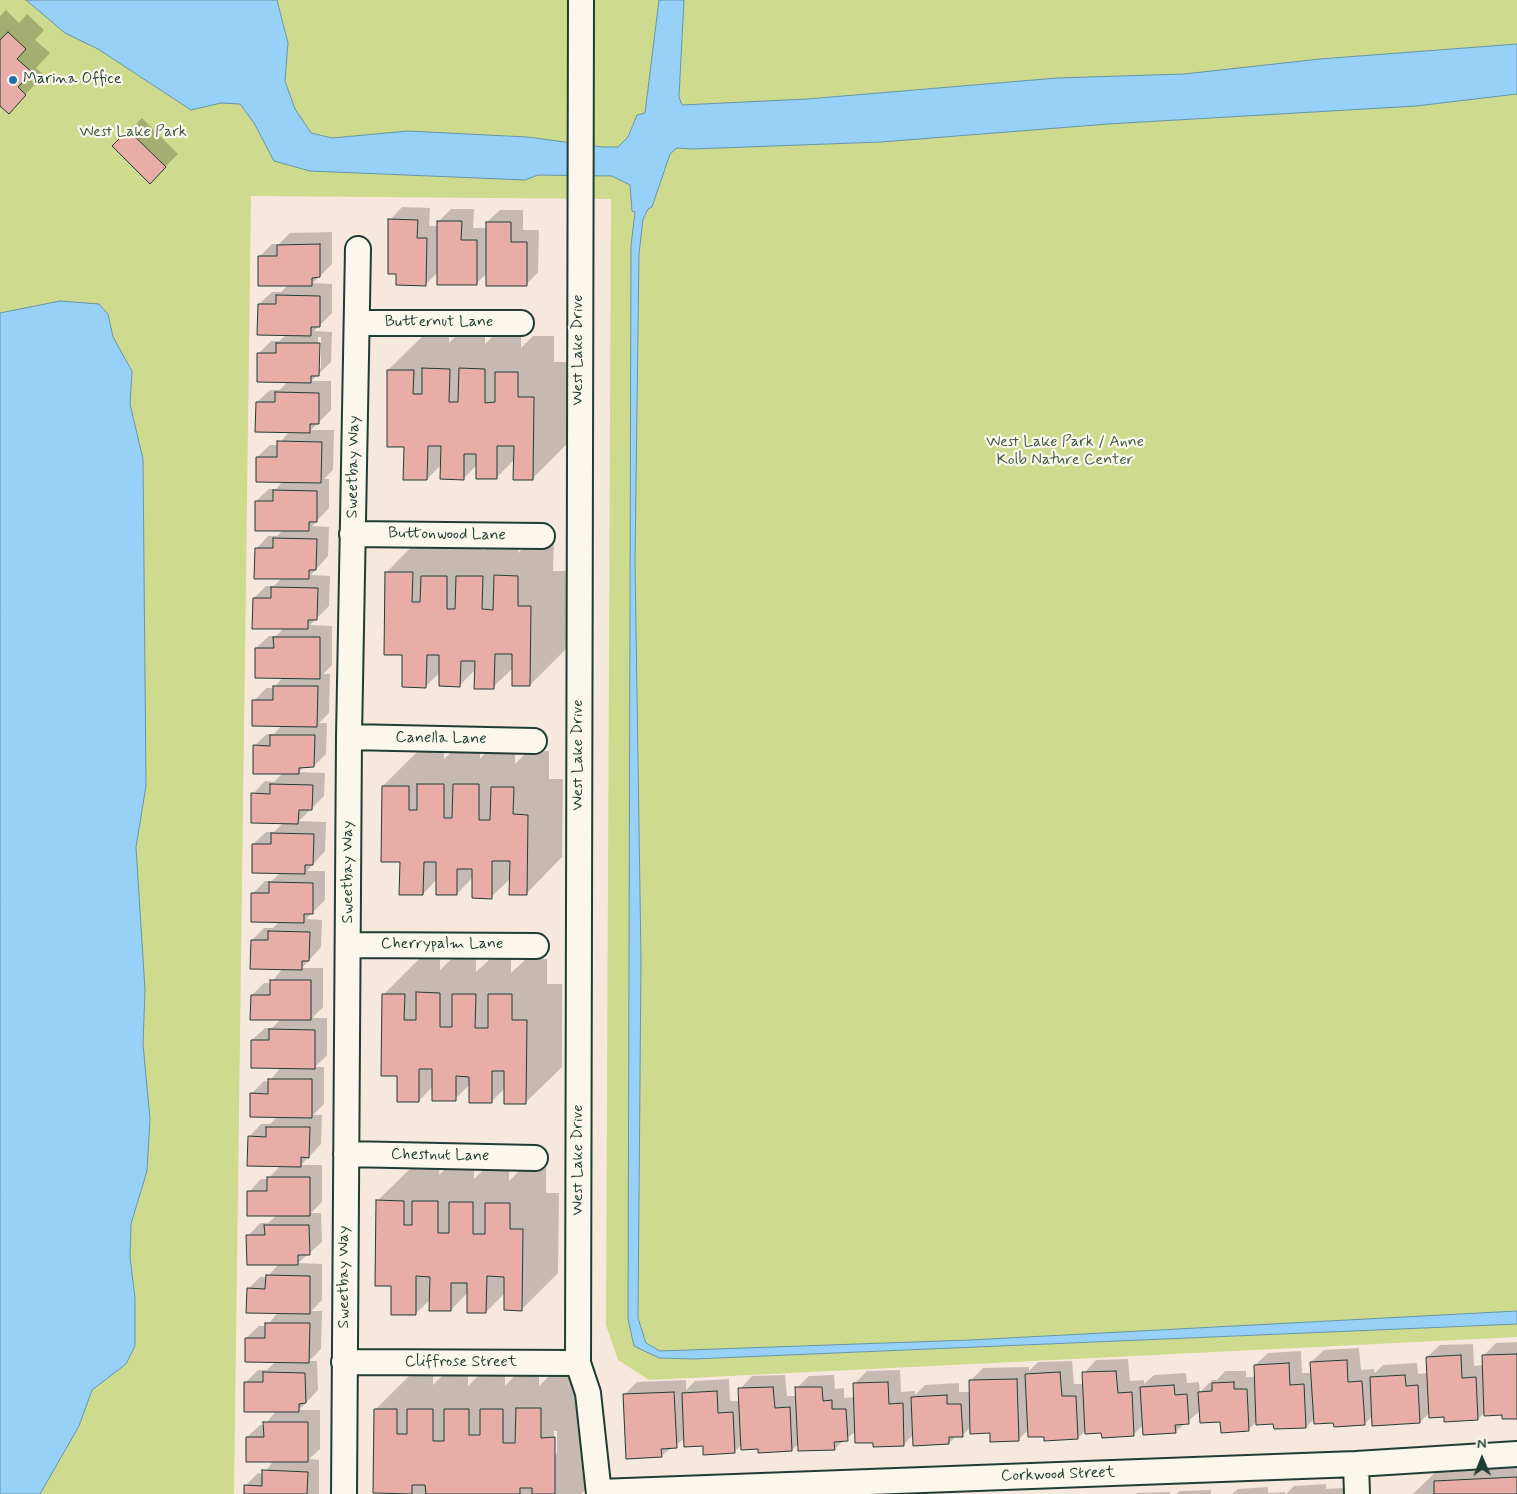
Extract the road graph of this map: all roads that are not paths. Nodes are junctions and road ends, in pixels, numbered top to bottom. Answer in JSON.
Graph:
{"nodes":[{"id":1,"x":582,"y":5,"type":"edge"},
{"id":2,"x":358,"y":249,"type":"dead end"},
{"id":3,"x":357,"y":323,"type":"junction"},
{"id":4,"x":521,"y":323,"type":"dead end"},
{"id":5,"x":352,"y":534,"type":"junction"},
{"id":6,"x":542,"y":536,"type":"dead end"},
{"id":7,"x":349,"y":737,"type":"junction"},
{"id":8,"x":534,"y":741,"type":"dead end"},
{"id":9,"x":349,"y":945,"type":"junction"},
{"id":10,"x":536,"y":946,"type":"dead end"},
{"id":11,"x":346,"y":1154,"type":"junction"},
{"id":12,"x":535,"y":1158,"type":"dead end"},
{"id":13,"x":344,"y":1362,"type":"junction"},
{"id":14,"x":578,"y":1364,"type":"junction"},
{"id":15,"x":1517,"y":1454,"type":"edge"},
{"id":16,"x":1356,"y":1464,"type":"junction"},
{"id":17,"x":599,"y":1493,"type":"edge"},
{"id":18,"x":344,"y":1494,"type":"edge"},
{"id":19,"x":1357,"y":1494,"type":"edge"}],
"edges":[{"from":1,"to":14,"type":"street","name":"West Lake Drive"},
{"from":2,"to":3,"type":"street","name":"Sweetbay Way"},
{"from":3,"to":4,"type":"street","name":"Butternut Lane"},
{"from":3,"to":5,"type":"street","name":"Sweetbay Way"},
{"from":5,"to":6,"type":"street","name":"Buttonwood Lane"},
{"from":5,"to":7,"type":"street","name":"Sweetbay Way"},
{"from":7,"to":8,"type":"street","name":"Canella Lane"},
{"from":7,"to":9,"type":"street","name":"Sweetbay Way"},
{"from":9,"to":10,"type":"street","name":"Cherrypalm Lane"},
{"from":9,"to":11,"type":"street","name":"Sweetbay Way"},
{"from":11,"to":12,"type":"street","name":"Chestnut Lane"},
{"from":11,"to":13,"type":"street","name":"Sweetbay Way"},
{"from":13,"to":14,"type":"street","name":"Cliffrose Street"},
{"from":13,"to":18,"type":"street","name":"Sweetbay Way"},
{"from":14,"to":17,"type":"street","name":"West Lake Drive"},
{"from":15,"to":16,"type":"street","name":"Corkwood Street"},
{"from":16,"to":17,"type":"street","name":"Corkwood Street"},
{"from":16,"to":19,"type":"street"}]}
